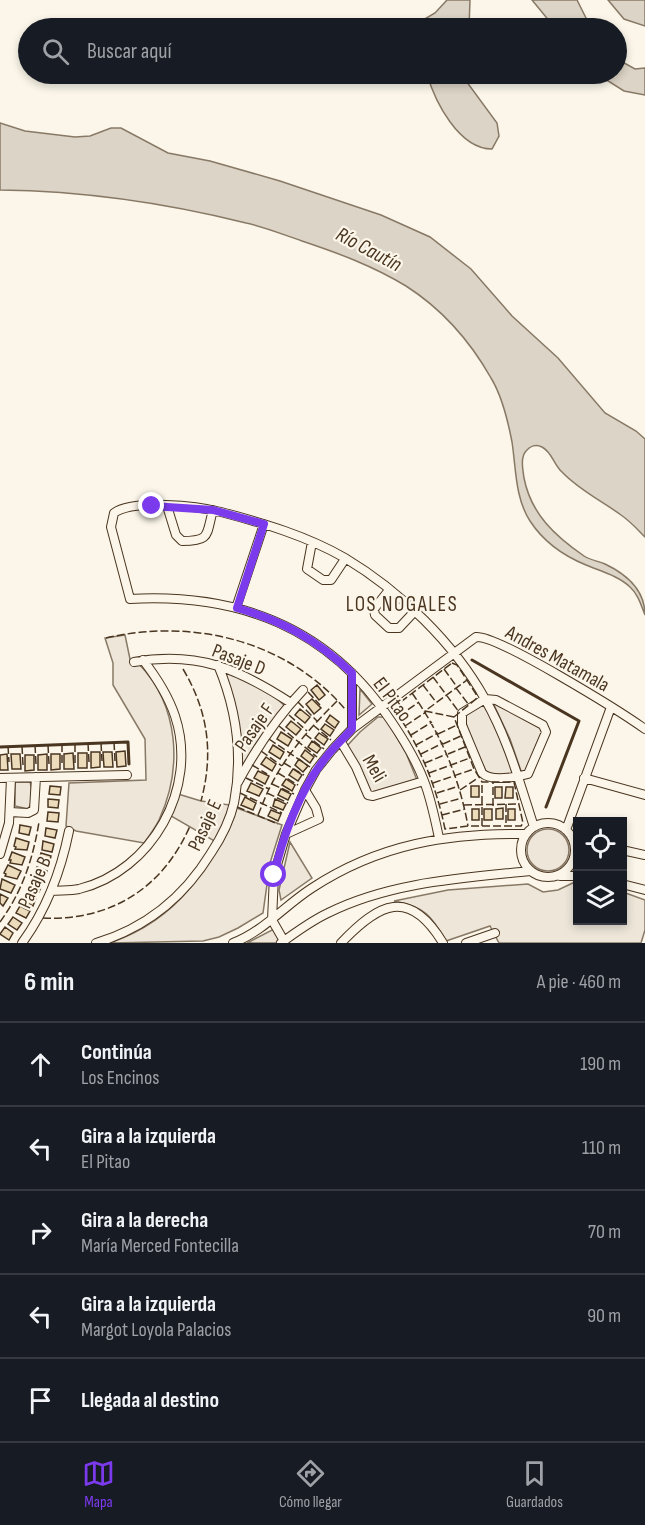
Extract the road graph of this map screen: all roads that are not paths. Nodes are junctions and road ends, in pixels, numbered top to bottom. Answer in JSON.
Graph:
{"nodes":[{"id":1,"x":167,"y":506,"type":"junction"},
{"id":2,"x":213,"y":510,"type":"junction"},
{"id":3,"x":264,"y":524,"type":"junction"},
{"id":4,"x":312,"y":542,"type":"junction"},
{"id":5,"x":345,"y":559,"type":"junction"},
{"id":6,"x":389,"y":590,"type":"junction"},
{"id":7,"x":237,"y":608,"type":"junction"},
{"id":8,"x":415,"y":611,"type":"junction"},
{"id":9,"x":453,"y":653,"type":"junction"},
{"id":10,"x":218,"y":665,"type":"junction"},
{"id":11,"x":352,"y":673,"type":"junction"},
{"id":12,"x":303,"y":690,"type":"dead end"},
{"id":13,"x":485,"y":699,"type":"junction"},
{"id":14,"x":291,"y":703,"type":"junction"},
{"id":15,"x":381,"y":706,"type":"junction"},
{"id":16,"x":611,"y":707,"type":"junction"},
{"id":17,"x":352,"y":729,"type":"junction"},
{"id":18,"x":645,"y":729,"type":"edge"},
{"id":19,"x":340,"y":742,"type":"junction"},
{"id":20,"x":127,"y":775,"type":"dead end"},
{"id":21,"x":11,"y":777,"type":"junction"},
{"id":22,"x":36,"y":777,"type":"junction"},
{"id":23,"x":517,"y":777,"type":"junction"},
{"id":24,"x":584,"y":777,"type":"junction"},
{"id":25,"x":0,"y":778,"type":"edge"},
{"id":26,"x":424,"y":781,"type":"junction"},
{"id":27,"x":236,"y":786,"type":"junction"},
{"id":28,"x":305,"y":790,"type":"junction"},
{"id":29,"x":645,"y":795,"type":"edge"},
{"id":30,"x":10,"y":812,"type":"junction"},
{"id":31,"x":534,"y":827,"type":"junction"},
{"id":32,"x":566,"y":830,"type":"junction"},
{"id":33,"x":69,"y":831,"type":"dead end"},
{"id":34,"x":286,"y":834,"type":"junction"},
{"id":35,"x":526,"y":834,"type":"junction"},
{"id":36,"x":439,"y":838,"type":"junction"},
{"id":37,"x":573,"y":839,"type":"edge"},
{"id":38,"x":627,"y":850,"type":"edge"},
{"id":39,"x":0,"y":854,"type":"edge"},
{"id":40,"x":645,"y":855,"type":"edge"},
{"id":41,"x":573,"y":862,"type":"edge"},
{"id":42,"x":530,"y":871,"type":"junction"},
{"id":43,"x":559,"y":876,"type":"junction"},
{"id":44,"x":573,"y":876,"type":"edge"},
{"id":45,"x":627,"y":885,"type":"edge"},
{"id":46,"x":645,"y":890,"type":"edge"},
{"id":47,"x":51,"y":891,"type":"junction"},
{"id":48,"x":273,"y":920,"type":"junction"},
{"id":49,"x":495,"y":933,"type":"dead end"},
{"id":50,"x":283,"y":942,"type":"edge"},
{"id":51,"x":22,"y":943,"type":"edge"},
{"id":52,"x":96,"y":943,"type":"edge"},
{"id":53,"x":233,"y":943,"type":"edge"},
{"id":54,"x":341,"y":943,"type":"edge"},
{"id":55,"x":443,"y":943,"type":"edge"},
{"id":56,"x":466,"y":943,"type":"edge"}],
"edges":[{"from":1,"to":2,"type":"street"},
{"from":1,"to":2,"type":"street"},
{"from":1,"to":7,"type":"street","name":"El Pitao"},
{"from":2,"to":3,"type":"street"},
{"from":3,"to":4,"type":"street"},
{"from":3,"to":7,"type":"street"},
{"from":4,"to":5,"type":"street"},
{"from":4,"to":5,"type":"street"},
{"from":5,"to":6,"type":"street"},
{"from":6,"to":8,"type":"street"},
{"from":6,"to":8,"type":"street"},
{"from":7,"to":11,"type":"street","name":"El Pitao"},
{"from":8,"to":9,"type":"street"},
{"from":9,"to":13,"type":"street"},
{"from":9,"to":15,"type":"street","name":"Andres Matamala"},
{"from":9,"to":16,"type":"street","name":"Andres Matamala"},
{"from":10,"to":14,"type":"street","name":"Pasaje D"},
{"from":10,"to":27,"type":"street","name":"Pasaje E"},
{"from":10,"to":47,"type":"street","name":"Pasaje D"},
{"from":11,"to":15,"type":"street","name":"El Pitao"},
{"from":11,"to":17,"type":"street"},
{"from":12,"to":14,"type":"street","name":"Pasaje F"},
{"from":13,"to":23,"type":"street"},
{"from":13,"to":23,"type":"street"},
{"from":13,"to":23,"type":"street"},
{"from":14,"to":27,"type":"street","name":"Pasaje F"},
{"from":15,"to":17,"type":"street","name":"Andres Matamala"},
{"from":15,"to":26,"type":"street","name":"El Pitao"},
{"from":16,"to":18,"type":"street","name":"Andres Matamala"},
{"from":16,"to":24,"type":"street"},
{"from":17,"to":19,"type":"street","name":"Andres Matamala"},
{"from":19,"to":26,"type":"street","name":"Meli"},
{"from":19,"to":28,"type":"street","name":"Andres Matamala"},
{"from":20,"to":22,"type":"street"},
{"from":21,"to":22,"type":"street"},
{"from":21,"to":25,"type":"street"},
{"from":21,"to":30,"type":"street"},
{"from":22,"to":30,"type":"street"},
{"from":23,"to":31,"type":"street"},
{"from":24,"to":29,"type":"street"},
{"from":24,"to":32,"type":"street"},
{"from":26,"to":36,"type":"street","name":"El Pitao"},
{"from":27,"to":52,"type":"street","name":"Pasaje E"},
{"from":28,"to":34,"type":"street","name":"Andres Matamala"},
{"from":28,"to":34,"type":"street"},
{"from":30,"to":39,"type":"street"},
{"from":31,"to":32,"type":"street"},
{"from":31,"to":35,"type":"street"},
{"from":32,"to":37,"type":"street"},
{"from":33,"to":47,"type":"street","name":"Pasaje B"},
{"from":34,"to":48,"type":"street","name":"Andres Matamala"},
{"from":35,"to":36,"type":"street"},
{"from":35,"to":42,"type":"street"},
{"from":36,"to":48,"type":"street"},
{"from":38,"to":40,"type":"street"},
{"from":41,"to":43,"type":"street"},
{"from":42,"to":43,"type":"street"},
{"from":42,"to":50,"type":"street"},
{"from":43,"to":44,"type":"street"},
{"from":45,"to":46,"type":"street"},
{"from":47,"to":51,"type":"street","name":"Pasaje B"},
{"from":48,"to":50,"type":"street"},
{"from":48,"to":53,"type":"street"},
{"from":49,"to":56,"type":"street"},
{"from":54,"to":55,"type":"street"}]}
